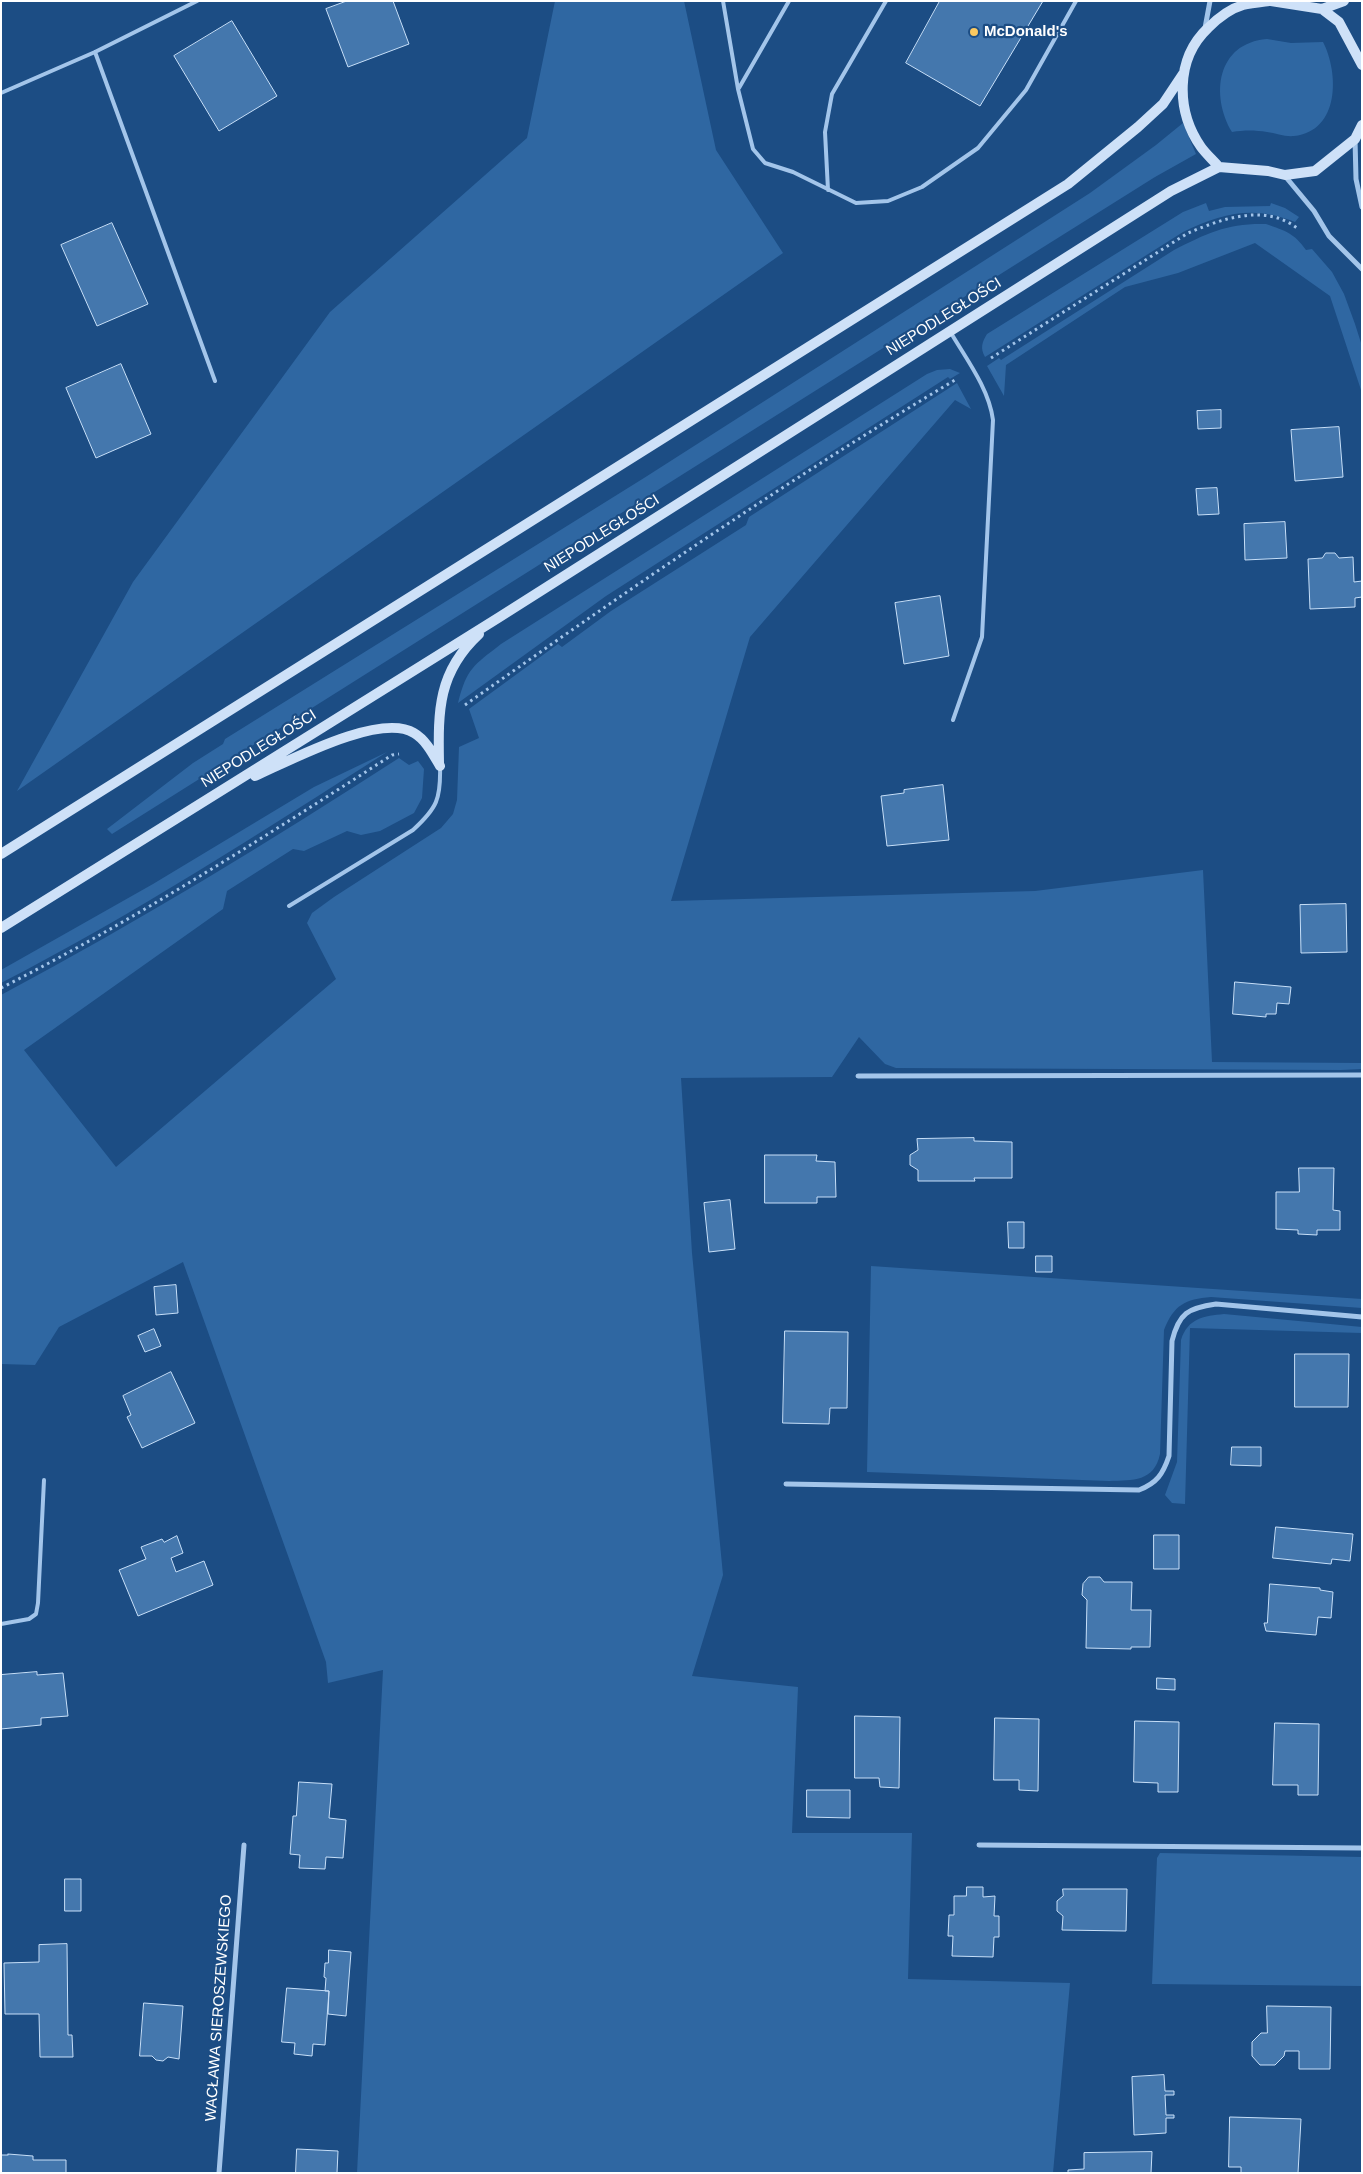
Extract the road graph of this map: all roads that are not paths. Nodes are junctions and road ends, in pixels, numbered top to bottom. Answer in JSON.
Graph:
{"nodes":[{"id":1,"x":197,"y":1,"type":"edge"},
{"id":2,"x":723,"y":1,"type":"edge"},
{"id":3,"x":790,"y":1,"type":"edge"},
{"id":4,"x":886,"y":1,"type":"edge"},
{"id":5,"x":1076,"y":1,"type":"edge"},
{"id":6,"x":1210,"y":1,"type":"edge"},
{"id":7,"x":1270,"y":1,"type":"edge"},
{"id":8,"x":1344,"y":1,"type":"edge"},
{"id":9,"x":1322,"y":9,"type":"junction"},
{"id":10,"x":1205,"y":31,"type":"junction"},
{"id":11,"x":95,"y":52,"type":"junction"},
{"id":12,"x":1362,"y":65,"type":"edge"},
{"id":13,"x":1183,"y":74,"type":"junction"},
{"id":14,"x":738,"y":89,"type":"junction"},
{"id":15,"x":1,"y":93,"type":"edge"},
{"id":16,"x":1362,"y":125,"type":"edge"},
{"id":17,"x":1355,"y":139,"type":"junction"},
{"id":18,"x":1219,"y":167,"type":"junction"},
{"id":19,"x":1285,"y":175,"type":"junction"},
{"id":20,"x":828,"y":190,"type":"junction"},
{"id":21,"x":1362,"y":208,"type":"edge"},
{"id":22,"x":1362,"y":269,"type":"edge"},
{"id":23,"x":950,"y":331,"type":"junction"},
{"id":24,"x":214,"y":380,"type":"dead end"},
{"id":25,"x":498,"y":618,"type":"junction"},
{"id":26,"x":953,"y":720,"type":"dead end"},
{"id":27,"x":440,"y":766,"type":"junction"},
{"id":28,"x":224,"y":789,"type":"junction"},
{"id":29,"x":1,"y":854,"type":"edge"},
{"id":30,"x":289,"y":906,"type":"dead end"},
{"id":31,"x":1,"y":928,"type":"edge"},
{"id":32,"x":1362,"y":1075,"type":"edge"},
{"id":33,"x":858,"y":1076,"type":"dead end"},
{"id":34,"x":1362,"y":1317,"type":"edge"},
{"id":35,"x":44,"y":1480,"type":"dead end"},
{"id":36,"x":786,"y":1484,"type":"dead end"},
{"id":37,"x":1,"y":1624,"type":"edge"},
{"id":38,"x":979,"y":1844,"type":"dead end"},
{"id":39,"x":244,"y":1845,"type":"dead end"},
{"id":40,"x":1362,"y":1848,"type":"edge"},
{"id":41,"x":219,"y":2173,"type":"edge"}],
"edges":[{"from":1,"to":11,"type":"lane"},
{"from":2,"to":14,"type":"lane"},
{"from":3,"to":14,"type":"lane"},
{"from":4,"to":20,"type":"lane"},
{"from":5,"to":20,"type":"lane"},
{"from":6,"to":10,"type":"street"},
{"from":7,"to":9,"type":"main road"},
{"from":7,"to":10,"type":"main road"},
{"from":8,"to":9,"type":"main road"},
{"from":9,"to":12,"type":"main road"},
{"from":10,"to":13,"type":"main road"},
{"from":11,"to":15,"type":"lane"},
{"from":11,"to":24,"type":"lane"},
{"from":13,"to":18,"type":"main road"},
{"from":13,"to":29,"type":"main road"},
{"from":14,"to":20,"type":"lane"},
{"from":16,"to":17,"type":"main road"},
{"from":17,"to":19,"type":"main road"},
{"from":17,"to":21,"type":"street"},
{"from":18,"to":19,"type":"main road"},
{"from":18,"to":23,"type":"main road","name":"NIEPODLEGŁOŚCI"},
{"from":19,"to":22,"type":"street"},
{"from":23,"to":25,"type":"main road","name":"NIEPODLEGŁOŚCI"},
{"from":23,"to":26,"type":"lane"},
{"from":25,"to":27,"type":"main road"},
{"from":25,"to":28,"type":"main road","name":"NIEPODLEGŁOŚCI"},
{"from":27,"to":28,"type":"main road"},
{"from":27,"to":30,"type":"lane"},
{"from":28,"to":31,"type":"main road","name":"NIEPODLEGŁOŚCI"},
{"from":32,"to":33,"type":"street"},
{"from":34,"to":36,"type":"street"},
{"from":35,"to":37,"type":"lane"},
{"from":38,"to":40,"type":"street"},
{"from":39,"to":41,"type":"street","name":"WACŁAWA SIEROSZEWSKIEGO"}]}
